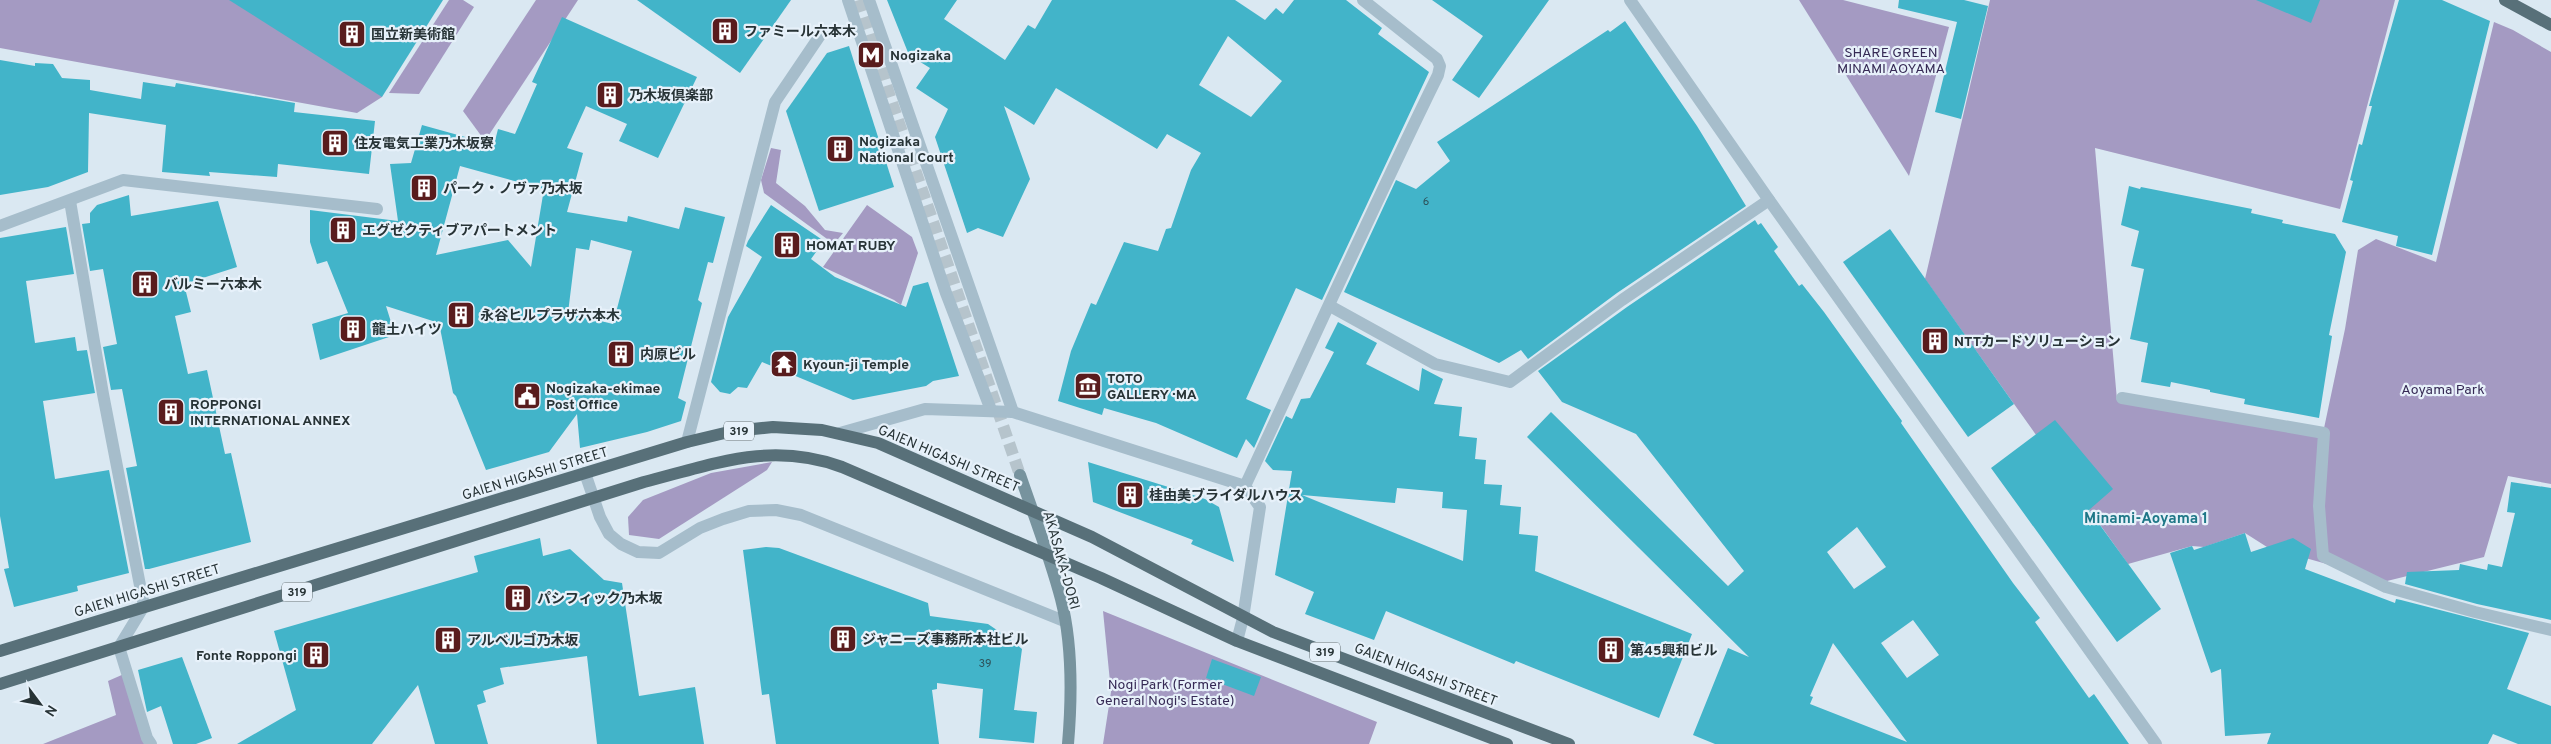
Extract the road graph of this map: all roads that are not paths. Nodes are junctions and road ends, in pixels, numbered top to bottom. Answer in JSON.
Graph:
{"nodes":[{"id":1,"x":848,"y":0,"type":"edge"},
{"id":2,"x":869,"y":0,"type":"edge"},
{"id":3,"x":1363,"y":0,"type":"edge"},
{"id":4,"x":1630,"y":0,"type":"edge"},
{"id":5,"x":2505,"y":0,"type":"edge"},
{"id":6,"x":2551,"y":25,"type":"edge"},
{"id":7,"x":823,"y":31,"type":"dead end"},
{"id":8,"x":1769,"y":200,"type":"junction"},
{"id":9,"x":70,"y":201,"type":"junction"},
{"id":10,"x":376,"y":209,"type":"dead end"},
{"id":11,"x":0,"y":226,"type":"edge"},
{"id":12,"x":1330,"y":306,"type":"junction"},
{"id":13,"x":2122,"y":398,"type":"dead end"},
{"id":14,"x":991,"y":410,"type":"junction"},
{"id":15,"x":1013,"y":412,"type":"junction"},
{"id":16,"x":840,"y":433,"type":"junction"},
{"id":17,"x":687,"y":442,"type":"junction"},
{"id":18,"x":585,"y":473,"type":"junction"},
{"id":19,"x":1020,"y":475,"type":"tunnel mouth"},
{"id":20,"x":1245,"y":486,"type":"junction"},
{"id":21,"x":594,"y":498,"type":"junction"},
{"id":22,"x":144,"y":606,"type":"junction"},
{"id":23,"x":1243,"y":618,"type":"junction"},
{"id":24,"x":1064,"y":621,"type":"junction"},
{"id":25,"x":2551,"y":630,"type":"edge"},
{"id":26,"x":1237,"y":641,"type":"junction"},
{"id":27,"x":120,"y":647,"type":"junction"},
{"id":28,"x":0,"y":651,"type":"edge"},
{"id":29,"x":0,"y":684,"type":"edge"},
{"id":30,"x":151,"y":744,"type":"edge"},
{"id":31,"x":1068,"y":744,"type":"edge"},
{"id":32,"x":1507,"y":744,"type":"edge"},
{"id":33,"x":1569,"y":744,"type":"edge"},
{"id":34,"x":2156,"y":744,"type":"edge"}],
"edges":[{"from":1,"to":14,"type":"street"},
{"from":2,"to":15,"type":"street"},
{"from":3,"to":12,"type":"street"},
{"from":4,"to":8,"type":"street"},
{"from":5,"to":6,"type":"main road"},
{"from":7,"to":17,"type":"street"},
{"from":8,"to":12,"type":"street"},
{"from":8,"to":34,"type":"street"},
{"from":9,"to":10,"type":"street"},
{"from":9,"to":11,"type":"street"},
{"from":9,"to":22,"type":"street"},
{"from":12,"to":20,"type":"street"},
{"from":13,"to":25,"type":"street"},
{"from":14,"to":15,"type":"street"},
{"from":14,"to":16,"type":"street"},
{"from":15,"to":20,"type":"street"},
{"from":16,"to":17,"type":"main road","name":"GAIEN HIGASHI STREET","number":"319"},
{"from":16,"to":23,"type":"main road","name":"GAIEN HIGASHI STREET","number":"319"},
{"from":17,"to":18,"type":"main road","name":"GAIEN HIGASHI STREET","number":"319"},
{"from":18,"to":21,"type":"street"},
{"from":18,"to":22,"type":"main road","name":"GAIEN HIGASHI STREET","number":"319"},
{"from":19,"to":24,"type":"main road","name":"AKASAKA-DORI"},
{"from":20,"to":23,"type":"street"},
{"from":21,"to":24,"type":"street"},
{"from":21,"to":26,"type":"main road","number":"319"},
{"from":21,"to":27,"type":"main road","number":"319"},
{"from":22,"to":27,"type":"street"},
{"from":22,"to":28,"type":"main road","name":"GAIEN HIGASHI STREET","number":"319"},
{"from":23,"to":26,"type":"street"},
{"from":23,"to":33,"type":"main road","name":"GAIEN HIGASHI STREET","number":"319"},
{"from":24,"to":31,"type":"main road","name":"AKASAKA-DORI"},
{"from":26,"to":32,"type":"main road","number":"319"},
{"from":27,"to":29,"type":"main road","number":"319"},
{"from":27,"to":30,"type":"street"}]}
